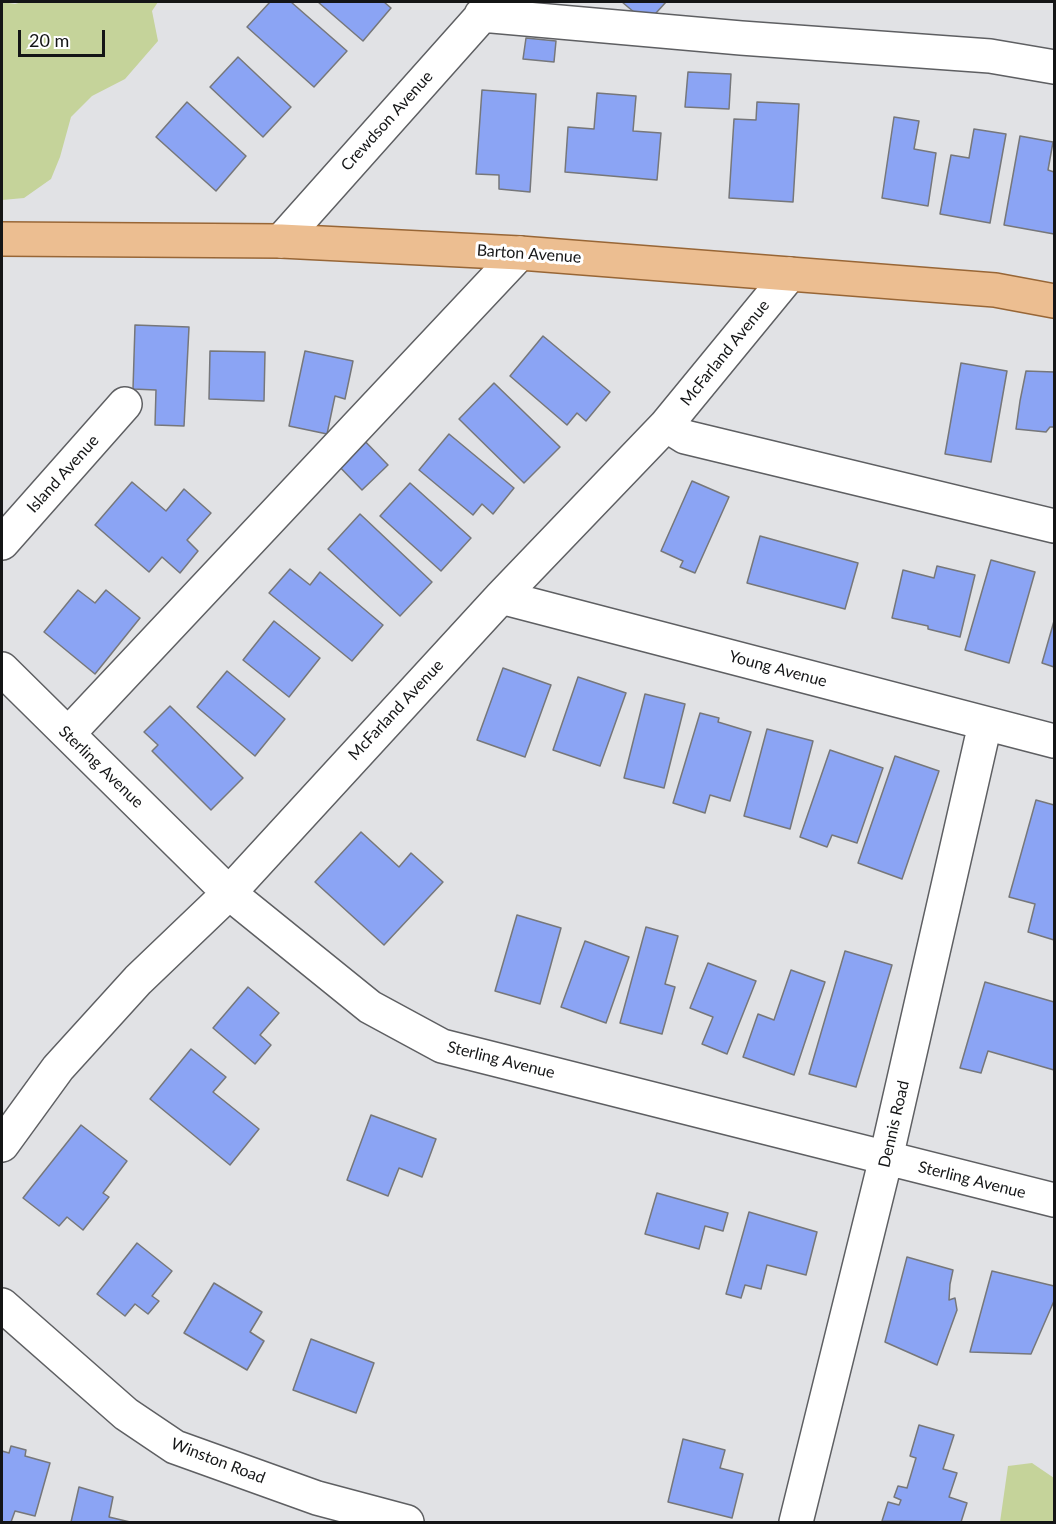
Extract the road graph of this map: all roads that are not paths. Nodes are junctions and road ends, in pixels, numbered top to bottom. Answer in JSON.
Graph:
{"nodes":[{"id":1,"x":488,"y":8,"type":"edge"},
{"id":2,"x":1054,"y":67,"type":"edge"},
{"id":3,"x":2,"y":239,"type":"edge"},
{"id":4,"x":281,"y":240,"type":"junction"},
{"id":5,"x":520,"y":253,"type":"junction"},
{"id":6,"x":790,"y":274,"type":"junction"},
{"id":7,"x":1054,"y":301,"type":"edge"},
{"id":8,"x":125,"y":404,"type":"dead end"},
{"id":9,"x":666,"y":424,"type":"junction"},
{"id":10,"x":1054,"y":526,"type":"edge"},
{"id":11,"x":2,"y":543,"type":"edge"},
{"id":12,"x":501,"y":597,"type":"junction"},
{"id":13,"x":2,"y":669,"type":"edge"},
{"id":14,"x":985,"y":724,"type":"junction"},
{"id":15,"x":68,"y":734,"type":"junction"},
{"id":16,"x":1054,"y":741,"type":"edge"},
{"id":17,"x":229,"y":893,"type":"junction"},
{"id":18,"x":2,"y":1145,"type":"edge"},
{"id":19,"x":886,"y":1158,"type":"junction"},
{"id":20,"x":1054,"y":1200,"type":"edge"},
{"id":21,"x":2,"y":1305,"type":"edge"},
{"id":22,"x":407,"y":1522,"type":"edge"},
{"id":23,"x":796,"y":1522,"type":"edge"}],
"edges":[{"from":1,"to":2,"type":"street"},
{"from":1,"to":4,"type":"street","name":"Crewdson Avenue"},
{"from":3,"to":4,"type":"main road","name":"Barton Avenue"},
{"from":4,"to":5,"type":"main road","name":"Barton Avenue"},
{"from":5,"to":6,"type":"main road","name":"Barton Avenue"},
{"from":5,"to":15,"type":"street"},
{"from":6,"to":7,"type":"main road","name":"Barton Avenue"},
{"from":6,"to":9,"type":"street","name":"McFarland Avenue"},
{"from":8,"to":11,"type":"street","name":"Island Avenue"},
{"from":9,"to":10,"type":"street"},
{"from":9,"to":12,"type":"street","name":"McFarland Avenue"},
{"from":12,"to":14,"type":"street","name":"Young Avenue"},
{"from":12,"to":17,"type":"street","name":"McFarland Avenue"},
{"from":13,"to":15,"type":"street","name":"Sterling Avenue"},
{"from":14,"to":16,"type":"street","name":"Young Avenue"},
{"from":14,"to":19,"type":"street","name":"Dennis Road"},
{"from":15,"to":17,"type":"street","name":"Sterling Avenue"},
{"from":17,"to":18,"type":"street","name":"McFarland Avenue"},
{"from":17,"to":19,"type":"street","name":"Sterling Avenue"},
{"from":19,"to":20,"type":"street","name":"Sterling Avenue"},
{"from":19,"to":23,"type":"street","name":"Dennis Road"},
{"from":21,"to":22,"type":"street","name":"Winston Road"}]}
